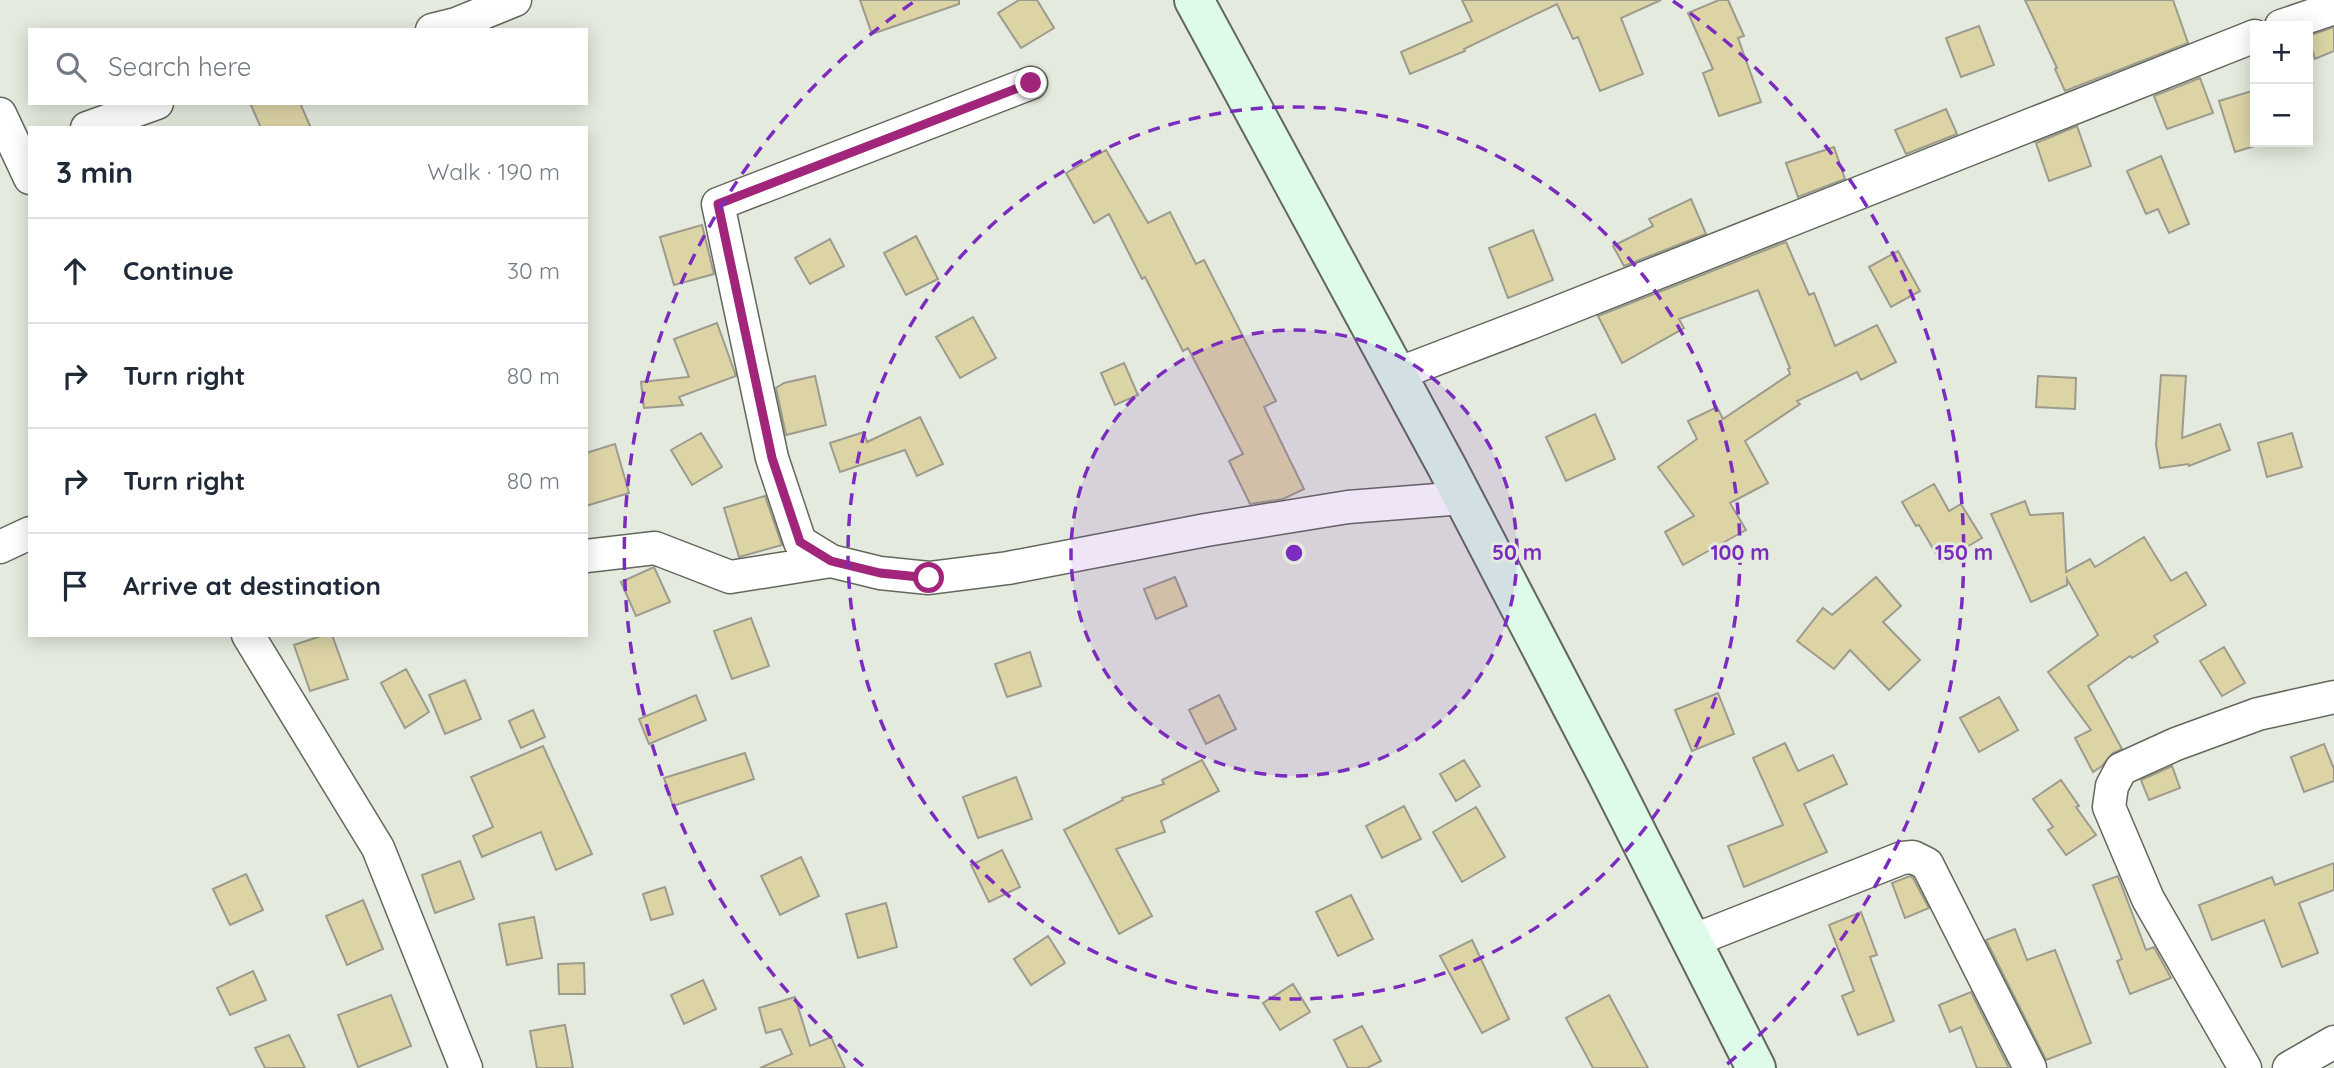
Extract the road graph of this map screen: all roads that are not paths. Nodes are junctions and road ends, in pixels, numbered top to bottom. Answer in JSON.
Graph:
{"nodes":[{"id":1,"x":515,"y":0,"type":"edge"},
{"id":2,"x":1194,"y":0,"type":"edge"},
{"id":3,"x":2334,"y":8,"type":"edge"},
{"id":4,"x":2296,"y":21,"type":"edge"},
{"id":5,"x":440,"y":28,"type":"edge"},
{"id":6,"x":2250,"y":38,"type":"edge"},
{"id":7,"x":1031,"y":83,"type":"dead end"},
{"id":8,"x":151,"y":105,"type":"edge"},
{"id":9,"x":0,"y":114,"type":"edge"},
{"id":10,"x":93,"y":126,"type":"edge"},
{"id":11,"x":26,"y":161,"type":"edge"},
{"id":12,"x":1397,"y":374,"type":"junction"},
{"id":13,"x":1463,"y":498,"type":"junction"},
{"id":14,"x":28,"y":534,"type":"edge"},
{"id":15,"x":0,"y":547,"type":"edge"},
{"id":16,"x":588,"y":556,"type":"edge"},
{"id":17,"x":831,"y":561,"type":"junction"},
{"id":18,"x":249,"y":637,"type":"edge"},
{"id":19,"x":2334,"y":697,"type":"edge"},
{"id":20,"x":1692,"y":941,"type":"junction"},
{"id":21,"x":2334,"y":1042,"type":"edge"},
{"id":22,"x":466,"y":1068,"type":"edge"},
{"id":23,"x":1756,"y":1068,"type":"edge"},
{"id":24,"x":2030,"y":1068,"type":"edge"},
{"id":25,"x":2245,"y":1068,"type":"edge"},
{"id":26,"x":2289,"y":1068,"type":"edge"}],
"edges":[{"from":1,"to":5,"type":"street"},
{"from":2,"to":12,"type":"main road"},
{"from":3,"to":4,"type":"street"},
{"from":6,"to":12,"type":"street"},
{"from":7,"to":17,"type":"street"},
{"from":8,"to":10,"type":"street"},
{"from":9,"to":11,"type":"street"},
{"from":12,"to":13,"type":"main road"},
{"from":13,"to":17,"type":"street"},
{"from":13,"to":20,"type":"main road"},
{"from":14,"to":15,"type":"street"},
{"from":16,"to":17,"type":"street"},
{"from":18,"to":22,"type":"street"},
{"from":19,"to":25,"type":"street"},
{"from":20,"to":23,"type":"main road"},
{"from":20,"to":24,"type":"street"},
{"from":21,"to":26,"type":"street"}]}
